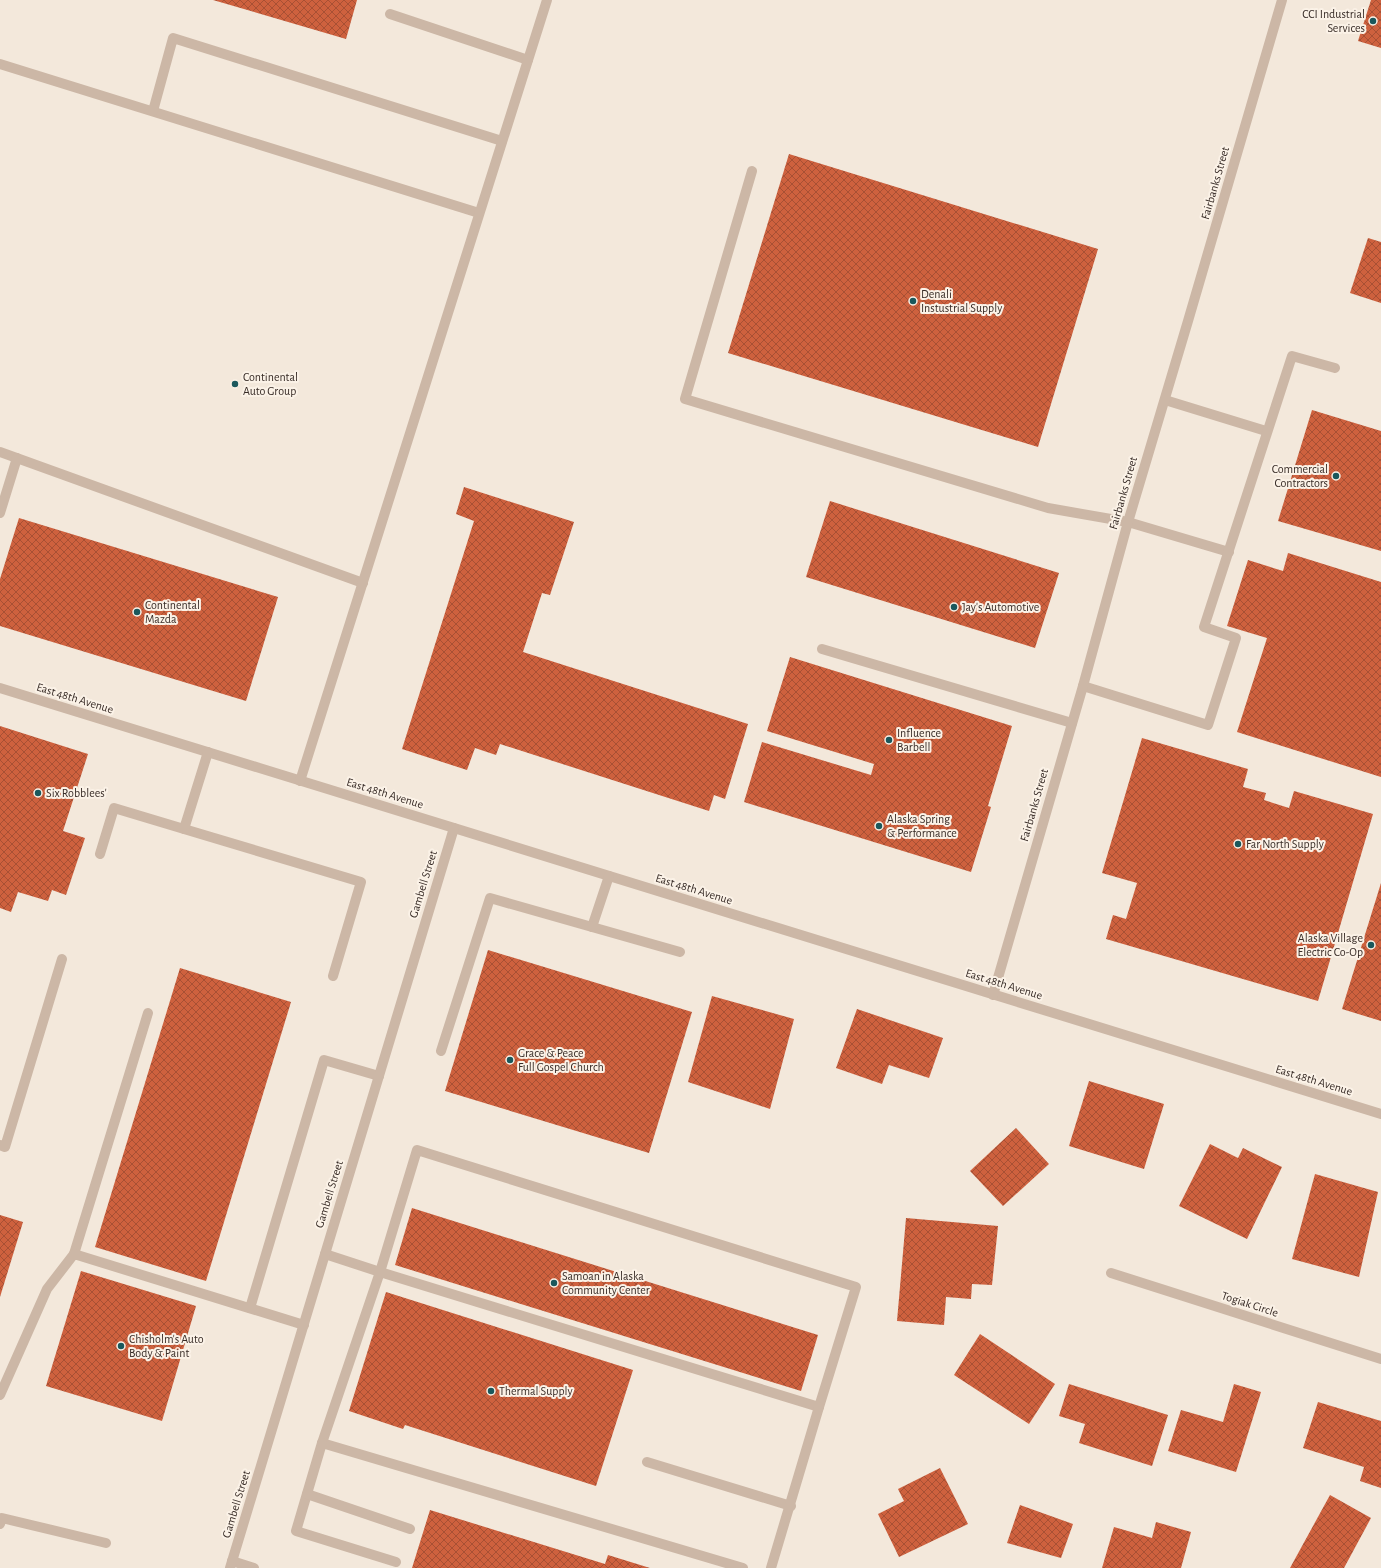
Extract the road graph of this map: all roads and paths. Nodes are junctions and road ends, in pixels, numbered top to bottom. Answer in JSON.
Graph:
{"nodes":[{"id":1,"x":547,"y":0,"type":"edge"},
{"id":2,"x":1282,"y":0,"type":"edge"},
{"id":3,"x":390,"y":14,"type":"dead end"},
{"id":4,"x":528,"y":60,"type":"junction"},
{"id":5,"x":0,"y":64,"type":"edge"},
{"id":6,"x":152,"y":111,"type":"junction"},
{"id":7,"x":502,"y":141,"type":"junction"},
{"id":8,"x":752,"y":171,"type":"dead end"},
{"id":9,"x":479,"y":213,"type":"junction"},
{"id":10,"x":1335,"y":368,"type":"dead end"},
{"id":11,"x":1165,"y":400,"type":"junction"},
{"id":12,"x":1266,"y":431,"type":"junction"},
{"id":13,"x":0,"y":452,"type":"edge"},
{"id":14,"x":17,"y":458,"type":"junction"},
{"id":15,"x":0,"y":513,"type":"edge"},
{"id":16,"x":1128,"y":522,"type":"junction"},
{"id":17,"x":1229,"y":552,"type":"junction"},
{"id":18,"x":363,"y":583,"type":"junction"},
{"id":19,"x":822,"y":649,"type":"dead end"},
{"id":20,"x":1083,"y":686,"type":"junction"},
{"id":21,"x":0,"y":688,"type":"edge"},
{"id":22,"x":1072,"y":723,"type":"junction"},
{"id":23,"x":208,"y":752,"type":"junction"},
{"id":24,"x":300,"y":781,"type":"junction"},
{"id":25,"x":454,"y":828,"type":"junction"},
{"id":26,"x":184,"y":829,"type":"junction"},
{"id":27,"x":100,"y":854,"type":"dead end"},
{"id":28,"x":609,"y":876,"type":"junction"},
{"id":29,"x":592,"y":927,"type":"junction"},
{"id":30,"x":680,"y":952,"type":"dead end"},
{"id":31,"x":62,"y":959,"type":"dead end"},
{"id":32,"x":333,"y":976,"type":"dead end"},
{"id":33,"x":993,"y":995,"type":"junction"},
{"id":34,"x":148,"y":1013,"type":"dead end"},
{"id":35,"x":441,"y":1051,"type":"dead end"},
{"id":36,"x":379,"y":1076,"type":"junction"},
{"id":37,"x":1381,"y":1114,"type":"edge"},
{"id":38,"x":0,"y":1145,"type":"edge"},
{"id":39,"x":74,"y":1254,"type":"junction"},
{"id":40,"x":325,"y":1254,"type":"junction"},
{"id":41,"x":380,"y":1272,"type":"junction"},
{"id":42,"x":1111,"y":1273,"type":"dead end"},
{"id":43,"x":250,"y":1308,"type":"junction"},
{"id":44,"x":304,"y":1325,"type":"junction"},
{"id":45,"x":1381,"y":1359,"type":"edge"},
{"id":46,"x":0,"y":1395,"type":"edge"},
{"id":47,"x":819,"y":1407,"type":"junction"},
{"id":48,"x":322,"y":1443,"type":"junction"},
{"id":49,"x":647,"y":1462,"type":"dead end"},
{"id":50,"x":307,"y":1494,"type":"junction"},
{"id":51,"x":791,"y":1506,"type":"junction"},
{"id":52,"x":0,"y":1524,"type":"edge"},
{"id":53,"x":410,"y":1529,"type":"dead end"},
{"id":54,"x":106,"y":1543,"type":"dead end"},
{"id":55,"x":396,"y":1562,"type":"dead end"},
{"id":56,"x":231,"y":1565,"type":"edge"},
{"id":57,"x":254,"y":1568,"type":"edge"},
{"id":58,"x":742,"y":1568,"type":"edge"},
{"id":59,"x":771,"y":1568,"type":"edge"}],
"edges":[{"from":1,"to":4,"type":"street"},
{"from":2,"to":11,"type":"street","name":"Fairbanks Street"},
{"from":3,"to":4,"type":"street"},
{"from":4,"to":7,"type":"street"},
{"from":5,"to":6,"type":"street"},
{"from":6,"to":7,"type":"street"},
{"from":6,"to":9,"type":"street"},
{"from":7,"to":9,"type":"street"},
{"from":8,"to":16,"type":"street"},
{"from":9,"to":18,"type":"street"},
{"from":10,"to":12,"type":"street"},
{"from":11,"to":12,"type":"street"},
{"from":11,"to":16,"type":"street","name":"Fairbanks Street"},
{"from":12,"to":17,"type":"street"},
{"from":13,"to":14,"type":"street"},
{"from":14,"to":15,"type":"street"},
{"from":14,"to":18,"type":"street"},
{"from":16,"to":17,"type":"street"},
{"from":16,"to":20,"type":"street","name":"Fairbanks Street"},
{"from":17,"to":20,"type":"street"},
{"from":18,"to":24,"type":"street"},
{"from":19,"to":22,"type":"street"},
{"from":20,"to":22,"type":"street","name":"Fairbanks Street"},
{"from":21,"to":23,"type":"street","name":"East 48th Avenue"},
{"from":22,"to":33,"type":"street","name":"Fairbanks Street"},
{"from":23,"to":24,"type":"street","name":"East 48th Avenue"},
{"from":23,"to":26,"type":"street"},
{"from":24,"to":25,"type":"street","name":"East 48th Avenue"},
{"from":25,"to":28,"type":"street","name":"East 48th Avenue"},
{"from":25,"to":36,"type":"street","name":"Gambell Street"},
{"from":26,"to":27,"type":"street"},
{"from":26,"to":32,"type":"street"},
{"from":28,"to":29,"type":"street"},
{"from":28,"to":33,"type":"street","name":"East 48th Avenue"},
{"from":29,"to":30,"type":"street"},
{"from":29,"to":35,"type":"street"},
{"from":31,"to":38,"type":"street"},
{"from":33,"to":37,"type":"street","name":"East 48th Avenue"},
{"from":34,"to":39,"type":"street"},
{"from":36,"to":40,"type":"street","name":"Gambell Street"},
{"from":36,"to":43,"type":"street"},
{"from":39,"to":43,"type":"street"},
{"from":39,"to":46,"type":"street"},
{"from":40,"to":41,"type":"street"},
{"from":40,"to":44,"type":"street","name":"Gambell Street"},
{"from":41,"to":47,"type":"street"},
{"from":41,"to":47,"type":"street"},
{"from":41,"to":48,"type":"street"},
{"from":42,"to":45,"type":"street","name":"Togiak Circle"},
{"from":43,"to":44,"type":"street"},
{"from":44,"to":56,"type":"street","name":"Gambell Street"},
{"from":47,"to":51,"type":"street"},
{"from":48,"to":50,"type":"street"},
{"from":48,"to":58,"type":"street"},
{"from":49,"to":51,"type":"street"},
{"from":50,"to":53,"type":"street"},
{"from":50,"to":55,"type":"street"},
{"from":51,"to":59,"type":"street"},
{"from":52,"to":54,"type":"street"},
{"from":56,"to":57,"type":"street"}]}
